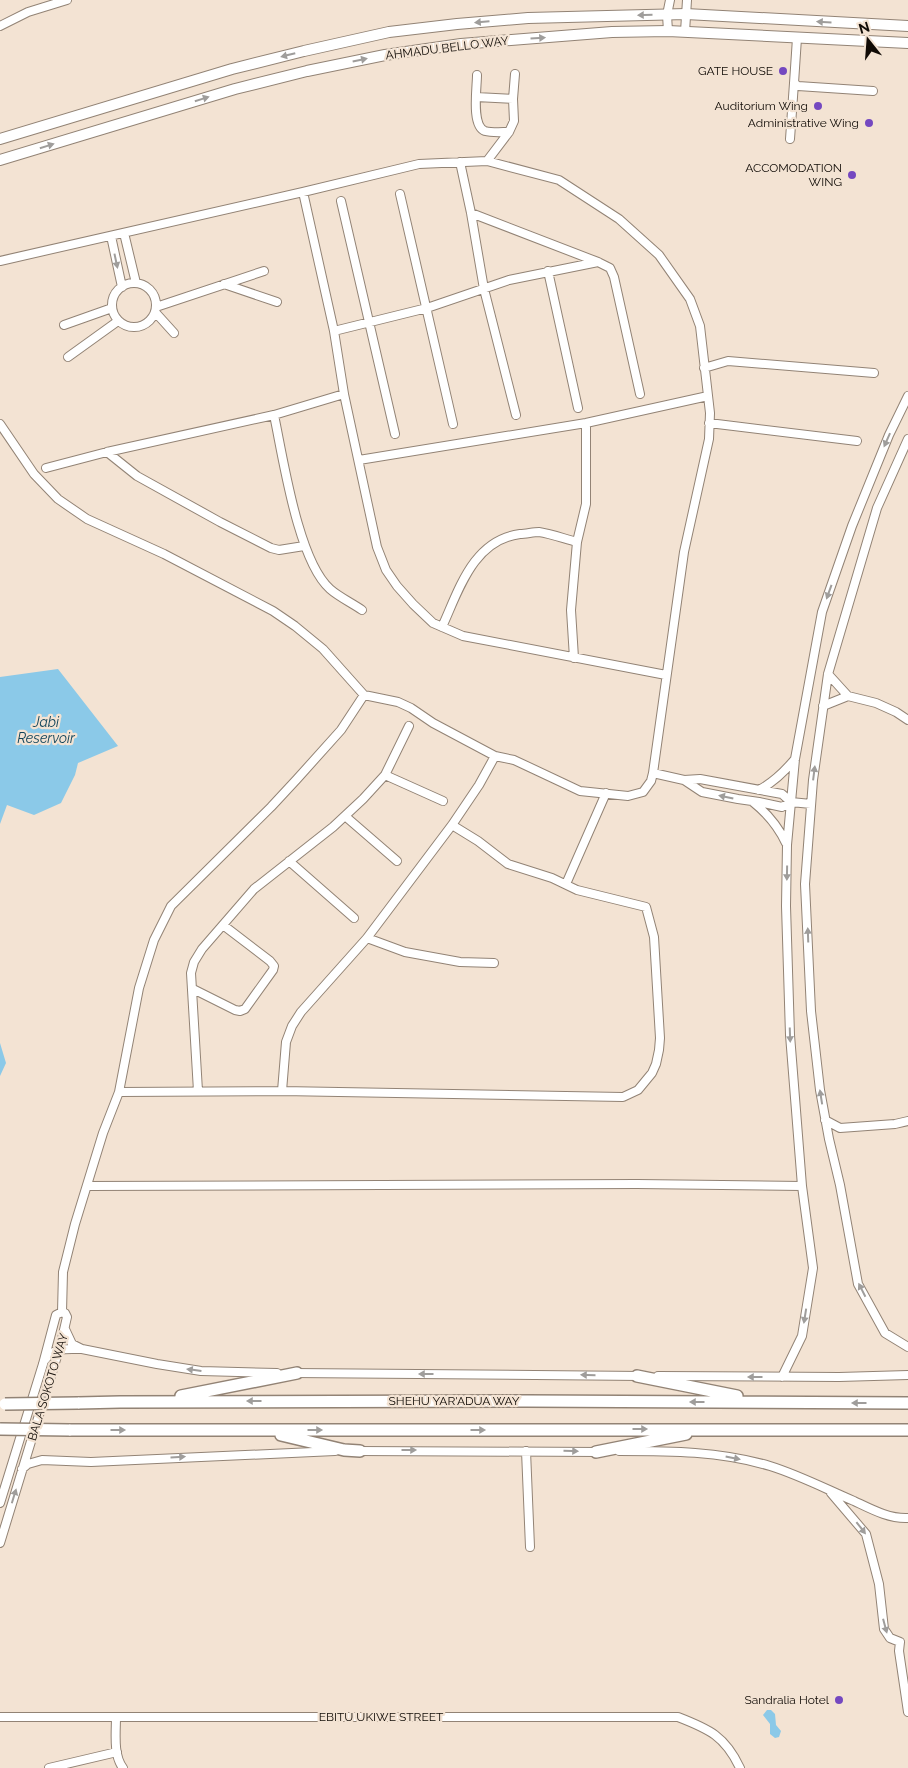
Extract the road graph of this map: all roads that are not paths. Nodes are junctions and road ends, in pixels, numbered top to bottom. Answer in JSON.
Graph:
{"nodes":[{"id":1,"x":67,"y":0,"type":"edge"},
{"id":2,"x":670,"y":0,"type":"edge"},
{"id":3,"x":687,"y":0,"type":"edge"},
{"id":4,"x":686,"y":14,"type":"junction"},
{"id":5,"x":667,"y":15,"type":"junction"},
{"id":6,"x":0,"y":26,"type":"edge"},
{"id":7,"x":908,"y":26,"type":"edge"},
{"id":8,"x":668,"y":31,"type":"junction"},
{"id":9,"x":685,"y":32,"type":"junction"},
{"id":10,"x":797,"y":38,"type":"junction"},
{"id":11,"x":908,"y":44,"type":"edge"},
{"id":12,"x":515,"y":74,"type":"dead end"},
{"id":13,"x":477,"y":75,"type":"dead end"},
{"id":14,"x":794,"y":83,"type":"junction"},
{"id":15,"x":873,"y":92,"type":"dead end"},
{"id":16,"x":476,"y":97,"type":"junction"},
{"id":17,"x":513,"y":99,"type":"junction"},
{"id":18,"x":509,"y":132,"type":"junction"},
{"id":19,"x":0,"y":139,"type":"edge"},
{"id":20,"x":790,"y":140,"type":"dead end"},
{"id":21,"x":0,"y":160,"type":"edge"},
{"id":22,"x":486,"y":161,"type":"junction"},
{"id":23,"x":460,"y":162,"type":"junction"},
{"id":24,"x":303,"y":192,"type":"junction"},
{"id":25,"x":400,"y":194,"type":"dead end"},
{"id":26,"x":341,"y":201,"type":"dead end"},
{"id":27,"x":471,"y":214,"type":"junction"},
{"id":28,"x":124,"y":233,"type":"junction"},
{"id":29,"x":111,"y":236,"type":"junction"},
{"id":30,"x":0,"y":261,"type":"edge"},
{"id":31,"x":598,"y":262,"type":"junction"},
{"id":32,"x":264,"y":271,"type":"dead end"},
{"id":33,"x":548,"y":271,"type":"junction"},
{"id":34,"x":136,"y":283,"type":"junction"},
{"id":35,"x":224,"y":284,"type":"junction"},
{"id":36,"x":122,"y":286,"type":"junction"},
{"id":37,"x":484,"y":289,"type":"junction"},
{"id":38,"x":277,"y":302,"type":"dead end"},
{"id":39,"x":112,"y":308,"type":"junction"},
{"id":40,"x":427,"y":308,"type":"junction"},
{"id":41,"x":156,"y":310,"type":"junction"},
{"id":42,"x":118,"y":321,"type":"junction"},
{"id":43,"x":369,"y":323,"type":"junction"},
{"id":44,"x":64,"y":325,"type":"dead end"},
{"id":45,"x":334,"y":331,"type":"junction"},
{"id":46,"x":174,"y":333,"type":"dead end"},
{"id":47,"x":68,"y":357,"type":"dead end"},
{"id":48,"x":704,"y":368,"type":"junction"},
{"id":49,"x":874,"y":373,"type":"dead end"},
{"id":50,"x":344,"y":394,"type":"junction"},
{"id":51,"x":640,"y":394,"type":"dead end"},
{"id":52,"x":708,"y":396,"type":"junction"},
{"id":53,"x":908,"y":396,"type":"edge"},
{"id":54,"x":578,"y":408,"type":"dead end"},
{"id":55,"x":516,"y":414,"type":"dead end"},
{"id":56,"x":274,"y":415,"type":"junction"},
{"id":57,"x":586,"y":423,"type":"junction"},
{"id":58,"x":709,"y":423,"type":"junction"},
{"id":59,"x":0,"y":424,"type":"edge"},
{"id":60,"x":453,"y":424,"type":"dead end"},
{"id":61,"x":395,"y":434,"type":"dead end"},
{"id":62,"x":908,"y":439,"type":"edge"},
{"id":63,"x":857,"y":441,"type":"dead end"},
{"id":64,"x":107,"y":452,"type":"junction"},
{"id":65,"x":358,"y":460,"type":"junction"},
{"id":66,"x":46,"y":468,"type":"dead end"},
{"id":67,"x":577,"y":542,"type":"junction"},
{"id":68,"x":304,"y":546,"type":"junction"},
{"id":69,"x":362,"y":610,"type":"dead end"},
{"id":70,"x":442,"y":627,"type":"junction"},
{"id":71,"x":574,"y":658,"type":"junction"},
{"id":72,"x":828,"y":674,"type":"junction"},
{"id":73,"x":666,"y":675,"type":"junction"},
{"id":74,"x":364,"y":695,"type":"junction"},
{"id":75,"x":848,"y":696,"type":"junction"},
{"id":76,"x":823,"y":706,"type":"junction"},
{"id":77,"x":908,"y":720,"type":"edge"},
{"id":78,"x":409,"y":726,"type":"dead end"},
{"id":79,"x":495,"y":756,"type":"junction"},
{"id":80,"x":795,"y":759,"type":"junction"},
{"id":81,"x":653,"y":773,"type":"junction"},
{"id":82,"x":385,"y":775,"type":"junction"},
{"id":83,"x":684,"y":780,"type":"junction"},
{"id":84,"x":759,"y":790,"type":"junction"},
{"id":85,"x":606,"y":794,"type":"junction"},
{"id":86,"x":443,"y":801,"type":"dead end"},
{"id":87,"x":752,"y":801,"type":"junction"},
{"id":88,"x":791,"y":802,"type":"junction"},
{"id":89,"x":811,"y":804,"type":"junction"},
{"id":90,"x":345,"y":816,"type":"junction"},
{"id":91,"x":452,"y":825,"type":"junction"},
{"id":92,"x":787,"y":845,"type":"junction"},
{"id":93,"x":289,"y":861,"type":"junction"},
{"id":94,"x":397,"y":861,"type":"dead end"},
{"id":95,"x":566,"y":884,"type":"junction"},
{"id":96,"x":354,"y":918,"type":"dead end"},
{"id":97,"x":223,"y":925,"type":"junction"},
{"id":98,"x":367,"y":938,"type":"junction"},
{"id":99,"x":494,"y":963,"type":"dead end"},
{"id":100,"x":192,"y":989,"type":"junction"},
{"id":101,"x":198,"y":1091,"type":"junction"},
{"id":102,"x":282,"y":1091,"type":"junction"},
{"id":103,"x":119,"y":1092,"type":"junction"},
{"id":104,"x":825,"y":1120,"type":"junction"},
{"id":105,"x":908,"y":1121,"type":"edge"},
{"id":106,"x":840,"y":1128,"type":"junction"},
{"id":107,"x":828,"y":1139,"type":"junction"},
{"id":108,"x":87,"y":1186,"type":"junction"},
{"id":109,"x":802,"y":1186,"type":"junction"},
{"id":110,"x":62,"y":1312,"type":"junction"},
{"id":111,"x":65,"y":1329,"type":"junction"},
{"id":112,"x":908,"y":1347,"type":"edge"},
{"id":113,"x":59,"y":1349,"type":"junction"},
{"id":114,"x":82,"y":1349,"type":"junction"},
{"id":115,"x":44,"y":1364,"type":"junction"},
{"id":116,"x":297,"y":1373,"type":"junction"},
{"id":117,"x":908,"y":1375,"type":"edge"},
{"id":118,"x":637,"y":1376,"type":"junction"},
{"id":119,"x":782,"y":1377,"type":"junction"},
{"id":120,"x":120,"y":1402,"type":"junction"},
{"id":121,"x":763,"y":1402,"type":"junction"},
{"id":122,"x":908,"y":1403,"type":"edge"},
{"id":123,"x":3,"y":1404,"type":"edge"},
{"id":124,"x":0,"y":1429,"type":"edge"},
{"id":125,"x":742,"y":1429,"type":"junction"},
{"id":126,"x":207,"y":1430,"type":"junction"},
{"id":127,"x":908,"y":1430,"type":"edge"},
{"id":128,"x":21,"y":1436,"type":"junction"},
{"id":129,"x":360,"y":1451,"type":"junction"},
{"id":130,"x":526,"y":1451,"type":"junction"},
{"id":131,"x":596,"y":1452,"type":"junction"},
{"id":132,"x":28,"y":1454,"type":"junction"},
{"id":133,"x":42,"y":1460,"type":"junction"},
{"id":134,"x":22,"y":1469,"type":"junction"},
{"id":135,"x":830,"y":1491,"type":"junction"},
{"id":136,"x":0,"y":1502,"type":"edge"},
{"id":137,"x":908,"y":1518,"type":"edge"},
{"id":138,"x":0,"y":1543,"type":"edge"},
{"id":139,"x":530,"y":1547,"type":"dead end"},
{"id":140,"x":904,"y":1641,"type":"edge"},
{"id":141,"x":908,"y":1650,"type":"edge"},
{"id":142,"x":899,"y":1651,"type":"junction"},
{"id":143,"x":908,"y":1712,"type":"edge"},
{"id":144,"x":0,"y":1717,"type":"edge"},
{"id":145,"x":116,"y":1717,"type":"junction"},
{"id":146,"x":117,"y":1752,"type":"junction"},
{"id":147,"x":49,"y":1768,"type":"edge"},
{"id":148,"x":123,"y":1768,"type":"edge"},
{"id":149,"x":740,"y":1768,"type":"edge"}],
"edges":[{"from":1,"to":6,"type":"street"},
{"from":2,"to":5,"type":"street"},
{"from":3,"to":4,"type":"street"},
{"from":4,"to":5,"type":"main road","name":"AHMADU BELLO WAY"},
{"from":7,"to":4,"type":"main road","name":"AHMADU BELLO WAY","one_way":true},
{"from":4,"to":9,"type":"street"},
{"from":5,"to":8,"type":"street"},
{"from":5,"to":19,"type":"main road","name":"AHMADU BELLO WAY","one_way":true},
{"from":8,"to":9,"type":"main road","name":"AHMADU BELLO WAY"},
{"from":21,"to":8,"type":"main road","name":"AHMADU BELLO WAY","one_way":true},
{"from":9,"to":10,"type":"main road","name":"AHMADU BELLO WAY"},
{"from":10,"to":11,"type":"main road","name":"AHMADU BELLO WAY"},
{"from":10,"to":14,"type":"street"},
{"from":12,"to":17,"type":"street"},
{"from":13,"to":16,"type":"street"},
{"from":14,"to":15,"type":"street"},
{"from":14,"to":20,"type":"street"},
{"from":16,"to":17,"type":"street"},
{"from":16,"to":18,"type":"street"},
{"from":17,"to":18,"type":"street"},
{"from":18,"to":22,"type":"street"},
{"from":22,"to":23,"type":"street"},
{"from":22,"to":48,"type":"street"},
{"from":23,"to":24,"type":"street"},
{"from":23,"to":27,"type":"street"},
{"from":24,"to":28,"type":"street"},
{"from":24,"to":45,"type":"street"},
{"from":25,"to":40,"type":"street"},
{"from":26,"to":43,"type":"street"},
{"from":27,"to":31,"type":"street"},
{"from":27,"to":37,"type":"street"},
{"from":28,"to":29,"type":"street"},
{"from":28,"to":34,"type":"street"},
{"from":29,"to":30,"type":"street"},
{"from":29,"to":36,"type":"street","one_way":true},
{"from":31,"to":33,"type":"street"},
{"from":31,"to":51,"type":"street"},
{"from":32,"to":35,"type":"street"},
{"from":33,"to":37,"type":"street"},
{"from":33,"to":54,"type":"street"},
{"from":34,"to":36,"type":"street"},
{"from":34,"to":41,"type":"street"},
{"from":35,"to":38,"type":"street"},
{"from":35,"to":41,"type":"street"},
{"from":36,"to":39,"type":"street"},
{"from":37,"to":40,"type":"street"},
{"from":37,"to":55,"type":"street"},
{"from":39,"to":42,"type":"street"},
{"from":39,"to":44,"type":"street"},
{"from":40,"to":43,"type":"street"},
{"from":40,"to":60,"type":"street"},
{"from":41,"to":42,"type":"street"},
{"from":41,"to":46,"type":"street"},
{"from":42,"to":47,"type":"street"},
{"from":43,"to":45,"type":"street"},
{"from":43,"to":61,"type":"street"},
{"from":45,"to":50,"type":"street"},
{"from":48,"to":49,"type":"street"},
{"from":48,"to":52,"type":"street"},
{"from":50,"to":56,"type":"street"},
{"from":50,"to":65,"type":"street"},
{"from":52,"to":57,"type":"street"},
{"from":52,"to":58,"type":"street"},
{"from":53,"to":80,"type":"street","one_way":true},
{"from":56,"to":64,"type":"street"},
{"from":56,"to":68,"type":"street"},
{"from":57,"to":65,"type":"street"},
{"from":57,"to":67,"type":"street"},
{"from":58,"to":63,"type":"street"},
{"from":58,"to":73,"type":"street"},
{"from":59,"to":74,"type":"street"},
{"from":62,"to":72,"type":"street"},
{"from":64,"to":66,"type":"street"},
{"from":64,"to":68,"type":"street"},
{"from":65,"to":70,"type":"street"},
{"from":67,"to":70,"type":"street"},
{"from":67,"to":71,"type":"street"},
{"from":68,"to":69,"type":"street"},
{"from":70,"to":71,"type":"street"},
{"from":71,"to":73,"type":"street"},
{"from":72,"to":75,"type":"street"},
{"from":72,"to":76,"type":"street"},
{"from":73,"to":81,"type":"street"},
{"from":74,"to":79,"type":"street"},
{"from":74,"to":103,"type":"street"},
{"from":75,"to":76,"type":"street"},
{"from":75,"to":77,"type":"street"},
{"from":89,"to":76,"type":"street","one_way":true},
{"from":78,"to":82,"type":"street"},
{"from":79,"to":85,"type":"street"},
{"from":79,"to":91,"type":"street"},
{"from":80,"to":84,"type":"street"},
{"from":80,"to":88,"type":"street"},
{"from":81,"to":83,"type":"street"},
{"from":81,"to":85,"type":"street"},
{"from":82,"to":86,"type":"street"},
{"from":82,"to":90,"type":"street"},
{"from":83,"to":84,"type":"street"},
{"from":87,"to":83,"type":"street","one_way":true},
{"from":84,"to":88,"type":"street"},
{"from":85,"to":95,"type":"street"},
{"from":87,"to":88,"type":"street"},
{"from":87,"to":92,"type":"street"},
{"from":88,"to":89,"type":"street"},
{"from":88,"to":92,"type":"street"},
{"from":104,"to":89,"type":"street","one_way":true},
{"from":90,"to":93,"type":"street"},
{"from":90,"to":94,"type":"street"},
{"from":91,"to":95,"type":"street"},
{"from":91,"to":98,"type":"street"},
{"from":92,"to":109,"type":"street","one_way":true},
{"from":93,"to":96,"type":"street"},
{"from":93,"to":97,"type":"street"},
{"from":95,"to":102,"type":"street"},
{"from":97,"to":100,"type":"street"},
{"from":97,"to":100,"type":"street"},
{"from":98,"to":99,"type":"street"},
{"from":98,"to":102,"type":"street"},
{"from":100,"to":101,"type":"street"},
{"from":101,"to":102,"type":"street"},
{"from":101,"to":103,"type":"street"},
{"from":103,"to":108,"type":"street"},
{"from":104,"to":106,"type":"street"},
{"from":104,"to":107,"type":"street"},
{"from":105,"to":106,"type":"street"},
{"from":106,"to":107,"type":"street"},
{"from":112,"to":107,"type":"street","one_way":true},
{"from":108,"to":109,"type":"street"},
{"from":108,"to":110,"type":"street"},
{"from":109,"to":119,"type":"street","one_way":true},
{"from":110,"to":111,"type":"street","name":"BALA SOKOTO WAY"},
{"from":110,"to":115,"type":"street","name":"BALA SOKOTO WAY"},
{"from":111,"to":113,"type":"street","name":"BALA SOKOTO WAY"},
{"from":111,"to":114,"type":"street"},
{"from":113,"to":114,"type":"street"},
{"from":113,"to":115,"type":"street"},
{"from":113,"to":132,"type":"street","name":"BALA SOKOTO WAY"},
{"from":116,"to":114,"type":"street","one_way":true},
{"from":115,"to":128,"type":"street","name":"BALA SOKOTO WAY"},
{"from":118,"to":116,"type":"street","one_way":true},
{"from":116,"to":120,"type":"highway"},
{"from":117,"to":119,"type":"street"},
{"from":119,"to":118,"type":"street","one_way":true},
{"from":118,"to":121,"type":"highway"},
{"from":121,"to":120,"type":"highway","name":"SHEHU YAR'ADUA WAY","one_way":true},
{"from":120,"to":123,"type":"highway","name":"SHEHU YAR'ADUA WAY","bridge":true},
{"from":122,"to":121,"type":"highway","name":"SHEHU YAR'ADUA WAY","one_way":true},
{"from":124,"to":126,"type":"highway","one_way":true,"bridge":true},
{"from":126,"to":125,"type":"highway","one_way":true},
{"from":125,"to":127,"type":"highway"},
{"from":125,"to":131,"type":"highway"},
{"from":126,"to":129,"type":"highway"},
{"from":128,"to":132,"type":"street"},
{"from":128,"to":136,"type":"street","name":"BALA SOKOTO WAY"},
{"from":129,"to":130,"type":"street","one_way":true},
{"from":133,"to":129,"type":"street","one_way":true},
{"from":130,"to":131,"type":"street","one_way":true},
{"from":130,"to":139,"type":"street"},
{"from":131,"to":135,"type":"street","one_way":true},
{"from":132,"to":133,"type":"street"},
{"from":132,"to":134,"type":"street","name":"BALA SOKOTO WAY"},
{"from":133,"to":134,"type":"street"},
{"from":138,"to":134,"type":"street","name":"BALA SOKOTO WAY","one_way":true},
{"from":135,"to":137,"type":"street"},
{"from":135,"to":140,"type":"street","one_way":true},
{"from":140,"to":142,"type":"street"},
{"from":141,"to":142,"type":"street"},
{"from":142,"to":143,"type":"street"},
{"from":144,"to":145,"type":"street","name":"EBITU UKIWE STREET"},
{"from":145,"to":146,"type":"street"},
{"from":145,"to":149,"type":"street","name":"EBITU UKIWE STREET"},
{"from":146,"to":147,"type":"street"},
{"from":146,"to":148,"type":"street"}]}
